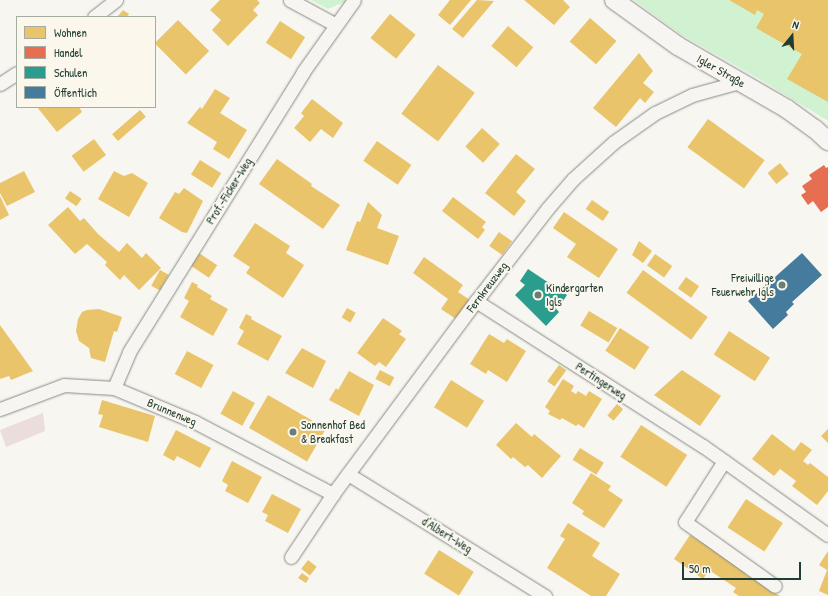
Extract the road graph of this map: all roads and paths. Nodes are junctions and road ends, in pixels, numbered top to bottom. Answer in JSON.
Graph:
{"nodes":[{"id":1,"x":116,"y":0,"type":"edge"},
{"id":2,"x":290,"y":0,"type":"edge"},
{"id":3,"x":354,"y":0,"type":"edge"},
{"id":4,"x":614,"y":0,"type":"edge"},
{"id":5,"x":95,"y":16,"type":"edge"},
{"id":6,"x":336,"y":25,"type":"junction"},
{"id":7,"x":16,"y":74,"type":"edge"},
{"id":8,"x":739,"y":82,"type":"junction"},
{"id":9,"x":0,"y":84,"type":"edge"},
{"id":10,"x":828,"y":141,"type":"edge"},
{"id":11,"x":476,"y":301,"type":"junction"},
{"id":12,"x":114,"y":388,"type":"junction"},
{"id":13,"x":0,"y":410,"type":"edge"},
{"id":14,"x":724,"y":461,"type":"junction"},
{"id":15,"x":348,"y":474,"type":"junction"},
{"id":16,"x":332,"y":494,"type":"junction"},
{"id":17,"x":828,"y":535,"type":"edge"},
{"id":18,"x":290,"y":557,"type":"dead end"},
{"id":19,"x":775,"y":586,"type":"dead end"},
{"id":20,"x":545,"y":596,"type":"edge"}],
"edges":[{"from":1,"to":5,"type":"street"},
{"from":2,"to":6,"type":"street"},
{"from":3,"to":6,"type":"street","name":"Prof.-Ficker-Weg"},
{"from":4,"to":8,"type":"main road","name":"Igler Straße"},
{"from":6,"to":12,"type":"street","name":"Prof.-Ficker-Weg"},
{"from":7,"to":9,"type":"street"},
{"from":8,"to":10,"type":"main road","name":"Igler Straße"},
{"from":8,"to":11,"type":"street","name":"Fernkreuzweg"},
{"from":11,"to":14,"type":"street","name":"Pertingerweg"},
{"from":11,"to":15,"type":"street","name":"Fernkreuzweg"},
{"from":12,"to":13,"type":"street","name":"Brunnenweg"},
{"from":12,"to":16,"type":"street","name":"Brunnenweg"},
{"from":14,"to":17,"type":"street","name":"Pertingerweg"},
{"from":14,"to":19,"type":"street"},
{"from":15,"to":16,"type":"street","name":"Fernkreuzweg"},
{"from":15,"to":20,"type":"street","name":"d'Albert-Weg"},
{"from":16,"to":18,"type":"street","name":"Fernkreuzweg"}]}
